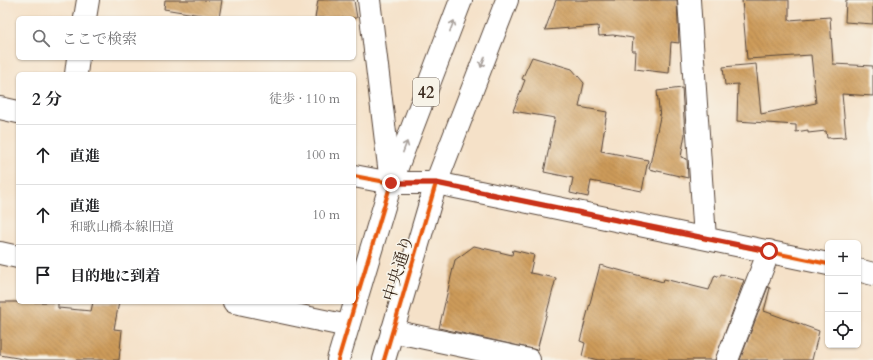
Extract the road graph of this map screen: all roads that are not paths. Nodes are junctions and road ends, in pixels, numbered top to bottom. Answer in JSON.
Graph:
{"nodes":[{"id":1,"x":88,"y":0,"type":"edge"},
{"id":2,"x":369,"y":0,"type":"edge"},
{"id":3,"x":462,"y":0,"type":"edge"},
{"id":4,"x":507,"y":0,"type":"edge"},
{"id":5,"x":689,"y":0,"type":"edge"},
{"id":6,"x":85,"y":16,"type":"edge"},
{"id":7,"x":78,"y":60,"type":"edge"},
{"id":8,"x":76,"y":72,"type":"edge"},
{"id":9,"x":0,"y":108,"type":"edge"},
{"id":10,"x":16,"y":112,"type":"edge"},
{"id":11,"x":356,"y":176,"type":"edge"},
{"id":12,"x":391,"y":183,"type":"junction"},
{"id":13,"x":436,"y":183,"type":"junction"},
{"id":14,"x":705,"y":238,"type":"junction"},
{"id":15,"x":769,"y":251,"type":"junction"},
{"id":16,"x":0,"y":253,"type":"edge"},
{"id":17,"x":16,"y":257,"type":"edge"},
{"id":18,"x":825,"y":263,"type":"edge"},
{"id":19,"x":861,"y":271,"type":"edge"},
{"id":20,"x":873,"y":274,"type":"edge"},
{"id":21,"x":356,"y":299,"type":"edge"},
{"id":22,"x":244,"y":304,"type":"edge"},
{"id":23,"x":355,"y":304,"type":"edge"},
{"id":24,"x":348,"y":326,"type":"junction"},
{"id":25,"x":392,"y":331,"type":"junction"},
{"id":26,"x":338,"y":360,"type":"edge"},
{"id":27,"x":384,"y":360,"type":"edge"},
{"id":28,"x":529,"y":360,"type":"edge"},
{"id":29,"x":727,"y":360,"type":"edge"}],
"edges":[{"from":1,"to":6,"type":"main road"},
{"from":2,"to":12,"type":"main road"},
{"from":12,"to":3,"type":"main road","name":"中央通り","number":"42","one_way":true},
{"from":4,"to":13,"type":"main road","name":"中央通り","number":"42","one_way":true},
{"from":5,"to":14,"type":"main road"},
{"from":7,"to":8,"type":"main road"},
{"from":9,"to":10,"type":"main road"},
{"from":11,"to":12,"type":"main road"},
{"from":12,"to":13,"type":"main road"},
{"from":12,"to":21,"type":"main road","name":"中央通り","number":"42"},
{"from":13,"to":14,"type":"main road"},
{"from":13,"to":25,"type":"main road","name":"中央通り","number":"42"},
{"from":14,"to":15,"type":"main road"},
{"from":15,"to":18,"type":"main road"},
{"from":15,"to":29,"type":"main road"},
{"from":16,"to":17,"type":"main road"},
{"from":19,"to":20,"type":"main road"},
{"from":22,"to":24,"type":"main road"},
{"from":23,"to":24,"type":"main road","name":"中央通り","number":"42"},
{"from":24,"to":26,"type":"main road","name":"中央通り","number":"42"},
{"from":25,"to":27,"type":"main road","name":"中央通り","number":"42"},
{"from":25,"to":28,"type":"main road"}]}
